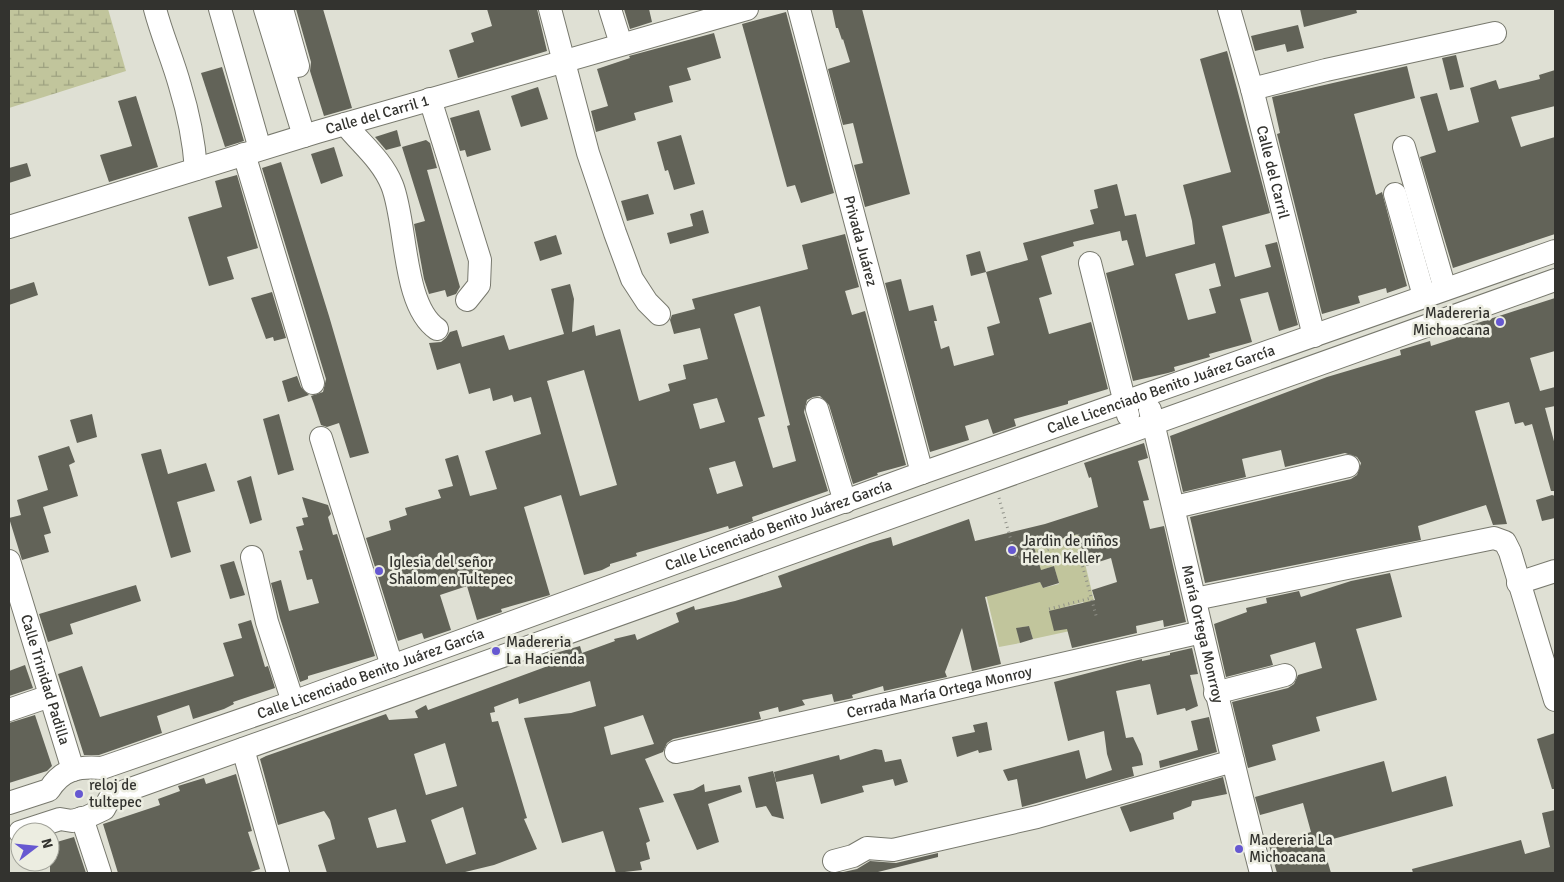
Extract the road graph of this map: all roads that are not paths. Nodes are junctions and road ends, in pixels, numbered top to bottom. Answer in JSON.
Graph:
{"nodes":[{"id":1,"x":155,"y":9,"type":"edge"},
{"id":2,"x":220,"y":9,"type":"edge"},
{"id":3,"x":265,"y":9,"type":"edge"},
{"id":4,"x":282,"y":9,"type":"edge"},
{"id":5,"x":550,"y":9,"type":"edge"},
{"id":6,"x":610,"y":9,"type":"edge"},
{"id":7,"x":799,"y":9,"type":"edge"},
{"id":8,"x":1229,"y":9,"type":"edge"},
{"id":9,"x":736,"y":10,"type":"edge"},
{"id":10,"x":1495,"y":33,"type":"dead end"},
{"id":11,"x":621,"y":44,"type":"junction"},
{"id":12,"x":565,"y":60,"type":"junction"},
{"id":13,"x":1252,"y":89,"type":"junction"},
{"id":14,"x":430,"y":99,"type":"junction"},
{"id":15,"x":345,"y":124,"type":"junction"},
{"id":16,"x":310,"y":134,"type":"junction"},
{"id":17,"x":1404,"y":147,"type":"dead end"},
{"id":18,"x":252,"y":152,"type":"junction"},
{"id":19,"x":196,"y":169,"type":"junction"},
{"id":20,"x":1395,"y":194,"type":"dead end"},
{"id":21,"x":9,"y":227,"type":"edge"},
{"id":22,"x":1555,"y":250,"type":"edge"},
{"id":23,"x":1090,"y":263,"type":"dead end"},
{"id":24,"x":1555,"y":280,"type":"edge"},
{"id":25,"x":1445,"y":289,"type":"junction"},
{"id":26,"x":1424,"y":296,"type":"junction"},
{"id":27,"x":467,"y":300,"type":"dead end"},
{"id":28,"x":659,"y":314,"type":"dead end"},
{"id":29,"x":437,"y":328,"type":"dead end"},
{"id":30,"x":1314,"y":336,"type":"junction"},
{"id":31,"x":313,"y":383,"type":"dead end"},
{"id":32,"x":1146,"y":394,"type":"junction"},
{"id":33,"x":1124,"y":401,"type":"junction"},
{"id":34,"x":817,"y":409,"type":"dead end"},
{"id":35,"x":1153,"y":423,"type":"junction"},
{"id":36,"x":1133,"y":432,"type":"junction"},
{"id":37,"x":322,"y":438,"type":"dead end"},
{"id":38,"x":1348,"y":466,"type":"dead end"},
{"id":39,"x":922,"y":473,"type":"junction"},
{"id":40,"x":846,"y":502,"type":"junction"},
{"id":41,"x":1175,"y":507,"type":"junction"},
{"id":42,"x":252,"y":557,"type":"dead end"},
{"id":43,"x":9,"y":561,"type":"edge"},
{"id":44,"x":1555,"y":571,"type":"edge"},
{"id":45,"x":1518,"y":583,"type":"junction"},
{"id":46,"x":1195,"y":599,"type":"junction"},
{"id":47,"x":514,"y":622,"type":"junction"},
{"id":48,"x":1202,"y":632,"type":"junction"},
{"id":49,"x":523,"y":648,"type":"junction"},
{"id":50,"x":392,"y":666,"type":"junction"},
{"id":51,"x":1285,"y":675,"type":"dead end"},
{"id":52,"x":1215,"y":693,"type":"junction"},
{"id":53,"x":50,"y":696,"type":"junction"},
{"id":54,"x":1555,"y":700,"type":"edge"},
{"id":55,"x":293,"y":702,"type":"junction"},
{"id":56,"x":9,"y":710,"type":"edge"},
{"id":57,"x":243,"y":749,"type":"junction"},
{"id":58,"x":676,"y":752,"type":"dead end"},
{"id":59,"x":1233,"y":761,"type":"junction"},
{"id":60,"x":102,"y":768,"type":"junction"},
{"id":61,"x":73,"y":770,"type":"junction"},
{"id":62,"x":49,"y":790,"type":"junction"},
{"id":63,"x":111,"y":796,"type":"junction"},
{"id":64,"x":9,"y":803,"type":"edge"},
{"id":65,"x":71,"y":818,"type":"junction"},
{"id":66,"x":56,"y":822,"type":"edge"},
{"id":67,"x":834,"y":861,"type":"dead end"},
{"id":68,"x":100,"y":873,"type":"edge"},
{"id":69,"x":278,"y":873,"type":"edge"},
{"id":70,"x":1260,"y":873,"type":"edge"}],
"edges":[{"from":1,"to":19,"type":"street"},
{"from":2,"to":18,"type":"street"},
{"from":3,"to":16,"type":"street"},
{"from":4,"to":16,"type":"street"},
{"from":5,"to":12,"type":"street"},
{"from":6,"to":11,"type":"street"},
{"from":7,"to":39,"type":"street","name":"Privada Juárez"},
{"from":8,"to":13,"type":"street","name":"Calle del Carril"},
{"from":9,"to":11,"type":"street","name":"Calle del Carril 1"},
{"from":10,"to":13,"type":"street"},
{"from":11,"to":12,"type":"street","name":"Calle del Carril 1"},
{"from":12,"to":14,"type":"street","name":"Calle del Carril 1"},
{"from":12,"to":28,"type":"street"},
{"from":13,"to":30,"type":"street","name":"Calle del Carril"},
{"from":14,"to":15,"type":"street","name":"Calle del Carril 1"},
{"from":14,"to":27,"type":"street"},
{"from":15,"to":16,"type":"street","name":"Calle del Carril 1"},
{"from":15,"to":29,"type":"street"},
{"from":16,"to":18,"type":"street","name":"Calle del Carril 1"},
{"from":17,"to":25,"type":"street"},
{"from":18,"to":19,"type":"street","name":"Calle del Carril 1"},
{"from":18,"to":31,"type":"street"},
{"from":19,"to":21,"type":"street","name":"Calle del Carril 1"},
{"from":20,"to":26,"type":"street"},
{"from":22,"to":25,"type":"street","name":"Calle Licenciado Benito Juárez García"},
{"from":23,"to":33,"type":"street"},
{"from":24,"to":35,"type":"street","name":"Calle Licenciado Benito Juárez García"},
{"from":25,"to":26,"type":"street","name":"Calle Licenciado Benito Juárez García"},
{"from":26,"to":30,"type":"street","name":"Calle Licenciado Benito Juárez García"},
{"from":30,"to":32,"type":"street","name":"Calle Licenciado Benito Juárez García"},
{"from":32,"to":33,"type":"street","name":"Calle Licenciado Benito Juárez García"},
{"from":32,"to":35,"type":"street","name":"María Ortega Monrroy"},
{"from":33,"to":36,"type":"street"},
{"from":33,"to":39,"type":"street","name":"Calle Licenciado Benito Juárez García"},
{"from":34,"to":40,"type":"street"},
{"from":35,"to":36,"type":"street","name":"Calle Licenciado Benito Juárez García"},
{"from":35,"to":41,"type":"street","name":"María Ortega Monrroy"},
{"from":36,"to":49,"type":"street","name":"Calle Licenciado Benito Juárez García"},
{"from":37,"to":50,"type":"street"},
{"from":38,"to":41,"type":"street"},
{"from":39,"to":40,"type":"street","name":"Calle Licenciado Benito Juárez García"},
{"from":40,"to":47,"type":"street","name":"Calle Licenciado Benito Juárez García"},
{"from":41,"to":46,"type":"street","name":"María Ortega Monrroy"},
{"from":42,"to":55,"type":"street"},
{"from":43,"to":53,"type":"street","name":"Calle Trinidad Padilla"},
{"from":44,"to":45,"type":"street"},
{"from":45,"to":46,"type":"street"},
{"from":45,"to":54,"type":"street"},
{"from":46,"to":48,"type":"street","name":"María Ortega Monrroy"},
{"from":47,"to":49,"type":"street"},
{"from":47,"to":50,"type":"street","name":"Calle Licenciado Benito Juárez García"},
{"from":48,"to":52,"type":"street","name":"María Ortega Monrroy"},
{"from":48,"to":58,"type":"street","name":"Cerrada María Ortega Monroy"},
{"from":49,"to":57,"type":"street","name":"Calle Licenciado Benito Juárez García"},
{"from":50,"to":55,"type":"street","name":"Calle Licenciado Benito Juárez García"},
{"from":51,"to":52,"type":"street"},
{"from":52,"to":59,"type":"street","name":"María Ortega Monrroy"},
{"from":53,"to":56,"type":"street"},
{"from":53,"to":61,"type":"street","name":"Calle Trinidad Padilla"},
{"from":55,"to":60,"type":"street","name":"Calle Licenciado Benito Juárez García"},
{"from":57,"to":63,"type":"street","name":"Calle Licenciado Benito Juárez García"},
{"from":57,"to":69,"type":"street"},
{"from":59,"to":67,"type":"street"},
{"from":59,"to":70,"type":"street","name":"María Ortega Monrroy"},
{"from":60,"to":61,"type":"street","name":"Calle Licenciado Benito Juárez García"},
{"from":60,"to":63,"type":"street"},
{"from":61,"to":62,"type":"street","name":"Calle Licenciado Benito Juárez García"},
{"from":62,"to":64,"type":"street","name":"Calle Licenciado Benito Juárez García"},
{"from":62,"to":65,"type":"street"},
{"from":63,"to":65,"type":"street","name":"Calle Licenciado Benito Juárez García"},
{"from":65,"to":66,"type":"street","name":"Calle Licenciado Benito Juárez García"},
{"from":65,"to":68,"type":"street"}]}
